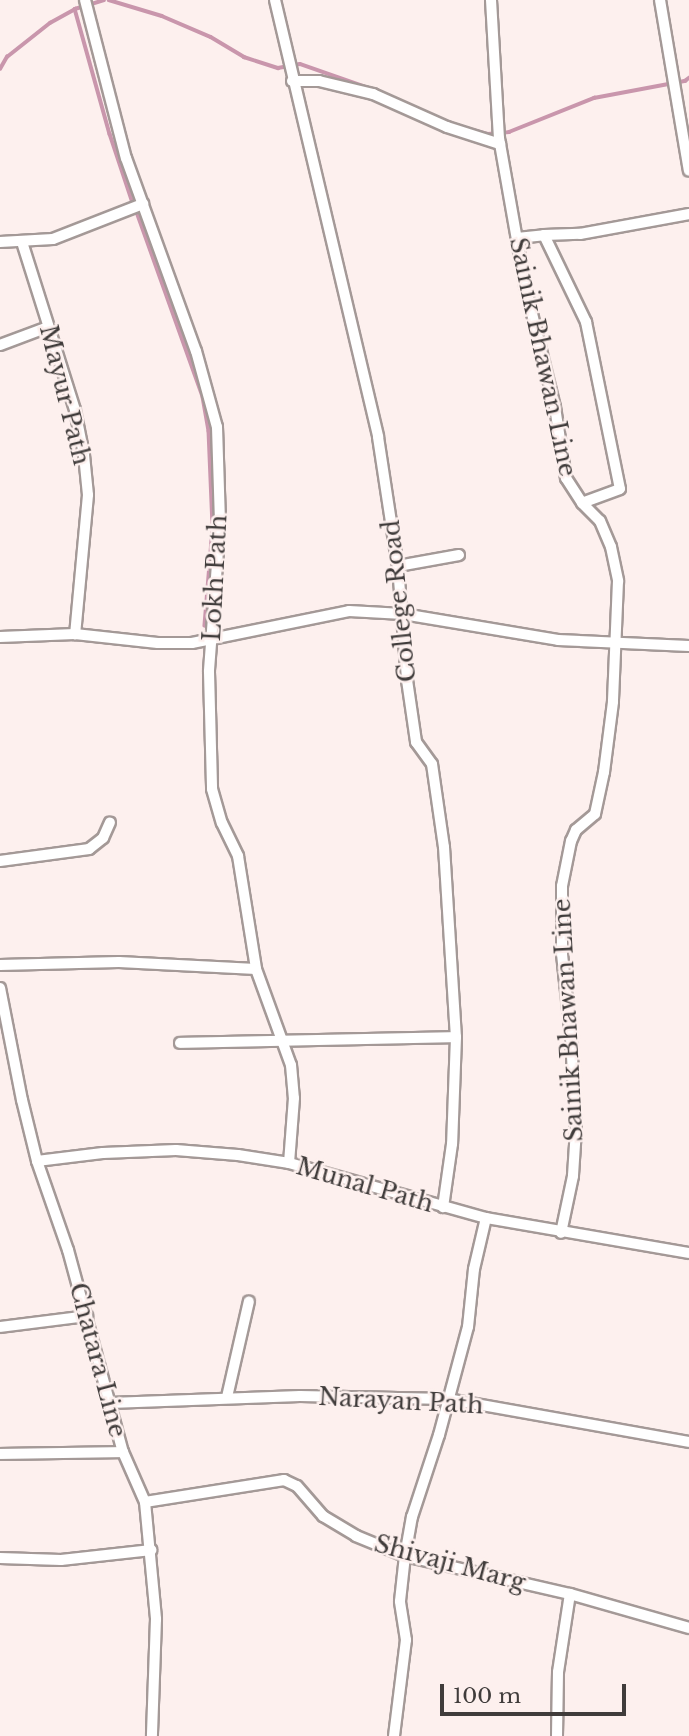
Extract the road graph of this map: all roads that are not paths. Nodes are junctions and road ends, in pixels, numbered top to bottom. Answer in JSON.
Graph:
{"nodes":[{"id":1,"x":275,"y":0,"type":"edge"},
{"id":2,"x":491,"y":0,"type":"edge"},
{"id":3,"x":660,"y":0,"type":"edge"},
{"id":4,"x":86,"y":5,"type":"edge"},
{"id":5,"x":291,"y":79,"type":"junction"},
{"id":6,"x":499,"y":141,"type":"junction"},
{"id":7,"x":689,"y":171,"type":"edge"},
{"id":8,"x":143,"y":204,"type":"junction"},
{"id":9,"x":689,"y":214,"type":"edge"},
{"id":10,"x":544,"y":235,"type":"junction"},
{"id":11,"x":517,"y":238,"type":"junction"},
{"id":12,"x":0,"y":242,"type":"edge"},
{"id":13,"x":22,"y":242,"type":"junction"},
{"id":14,"x":48,"y":327,"type":"junction"},
{"id":15,"x":0,"y":345,"type":"edge"},
{"id":16,"x":582,"y":503,"type":"junction"},
{"id":17,"x":459,"y":555,"type":"dead end"},
{"id":18,"x":398,"y":566,"type":"junction"},
{"id":19,"x":403,"y":614,"type":"junction"},
{"id":20,"x":75,"y":634,"type":"junction"},
{"id":21,"x":0,"y":637,"type":"edge"},
{"id":22,"x":211,"y":640,"type":"junction"},
{"id":23,"x":616,"y":643,"type":"junction"},
{"id":24,"x":689,"y":646,"type":"edge"},
{"id":25,"x":110,"y":822,"type":"dead end"},
{"id":26,"x":0,"y":861,"type":"edge"},
{"id":27,"x":0,"y":965,"type":"edge"},
{"id":28,"x":257,"y":969,"type":"junction"},
{"id":29,"x":0,"y":988,"type":"edge"},
{"id":30,"x":2,"y":1019,"type":"edge"},
{"id":31,"x":456,"y":1037,"type":"junction"},
{"id":32,"x":283,"y":1040,"type":"junction"},
{"id":33,"x":180,"y":1042,"type":"dead end"},
{"id":34,"x":37,"y":1161,"type":"junction"},
{"id":35,"x":289,"y":1164,"type":"junction"},
{"id":36,"x":443,"y":1207,"type":"junction"},
{"id":37,"x":486,"y":1218,"type":"junction"},
{"id":38,"x":561,"y":1233,"type":"junction"},
{"id":39,"x":689,"y":1253,"type":"edge"},
{"id":40,"x":249,"y":1301,"type":"dead end"},
{"id":41,"x":87,"y":1316,"type":"junction"},
{"id":42,"x":0,"y":1327,"type":"edge"},
{"id":43,"x":227,"y":1397,"type":"junction"},
{"id":44,"x":448,"y":1399,"type":"junction"},
{"id":45,"x":110,"y":1403,"type":"junction"},
{"id":46,"x":689,"y":1442,"type":"edge"},
{"id":47,"x":123,"y":1452,"type":"junction"},
{"id":48,"x":0,"y":1454,"type":"edge"},
{"id":49,"x":145,"y":1502,"type":"junction"},
{"id":50,"x":151,"y":1550,"type":"junction"},
{"id":51,"x":405,"y":1556,"type":"junction"},
{"id":52,"x":0,"y":1558,"type":"edge"},
{"id":53,"x":570,"y":1594,"type":"junction"},
{"id":54,"x":689,"y":1628,"type":"edge"},
{"id":55,"x":152,"y":1736,"type":"edge"},
{"id":56,"x":394,"y":1736,"type":"edge"},
{"id":57,"x":557,"y":1736,"type":"edge"}],
"edges":[{"from":1,"to":5,"type":"street","name":"College Road"},
{"from":2,"to":6,"type":"street","name":"Sainik Bhawan Line"},
{"from":3,"to":7,"type":"street"},
{"from":4,"to":8,"type":"street","name":"Lokh Path"},
{"from":5,"to":6,"type":"street"},
{"from":5,"to":18,"type":"street","name":"College Road"},
{"from":6,"to":11,"type":"street","name":"Sainik Bhawan Line"},
{"from":8,"to":13,"type":"street"},
{"from":8,"to":22,"type":"street","name":"Lokh Path"},
{"from":9,"to":10,"type":"street"},
{"from":10,"to":11,"type":"street"},
{"from":10,"to":16,"type":"street"},
{"from":11,"to":16,"type":"street","name":"Sainik Bhawan Line"},
{"from":12,"to":13,"type":"street"},
{"from":13,"to":14,"type":"street","name":"Mayur Path"},
{"from":14,"to":15,"type":"street"},
{"from":14,"to":20,"type":"street","name":"Mayur Path"},
{"from":16,"to":23,"type":"street","name":"Sainik Bhawan Line"},
{"from":17,"to":18,"type":"street"},
{"from":18,"to":19,"type":"street","name":"College Road"},
{"from":19,"to":22,"type":"street"},
{"from":19,"to":23,"type":"street"},
{"from":19,"to":31,"type":"street","name":"College Road"},
{"from":20,"to":21,"type":"street"},
{"from":20,"to":22,"type":"street"},
{"from":22,"to":28,"type":"street","name":"Lokh Path"},
{"from":23,"to":24,"type":"street"},
{"from":23,"to":38,"type":"street","name":"Sainik Bhawan Line"},
{"from":25,"to":26,"type":"street"},
{"from":27,"to":28,"type":"street"},
{"from":28,"to":32,"type":"street","name":"Lokh Path"},
{"from":29,"to":30,"type":"street","name":"Chatara Line"},
{"from":30,"to":34,"type":"street","name":"Chatara Line"},
{"from":31,"to":32,"type":"street"},
{"from":31,"to":36,"type":"street","name":"College Road"},
{"from":32,"to":33,"type":"street"},
{"from":32,"to":35,"type":"street","name":"Lokh Path"},
{"from":34,"to":35,"type":"street","name":"Munal Path"},
{"from":34,"to":41,"type":"street","name":"Chatara Line"},
{"from":35,"to":36,"type":"street","name":"Munal Path"},
{"from":36,"to":37,"type":"street","name":"Munal Path"},
{"from":37,"to":38,"type":"street","name":"Munal Path"},
{"from":37,"to":44,"type":"street"},
{"from":38,"to":39,"type":"street","name":"Munal Path"},
{"from":40,"to":43,"type":"street"},
{"from":41,"to":42,"type":"street"},
{"from":41,"to":45,"type":"street","name":"Chatara Line"},
{"from":43,"to":44,"type":"street","name":"Narayan Path"},
{"from":43,"to":45,"type":"street","name":"Narayan Path"},
{"from":44,"to":46,"type":"street","name":"Narayan Path"},
{"from":44,"to":51,"type":"street"},
{"from":45,"to":47,"type":"street","name":"Chatara Line"},
{"from":47,"to":48,"type":"street"},
{"from":47,"to":49,"type":"street","name":"Chatara Line"},
{"from":49,"to":50,"type":"street","name":"Chatara Line"},
{"from":49,"to":51,"type":"street","name":"Shivaji Marg"},
{"from":50,"to":52,"type":"street"},
{"from":50,"to":55,"type":"street","name":"Chatara Line"},
{"from":51,"to":53,"type":"street","name":"Shivaji Marg"},
{"from":51,"to":56,"type":"street"},
{"from":53,"to":54,"type":"street","name":"Shivaji Marg"},
{"from":53,"to":57,"type":"street"}]}
